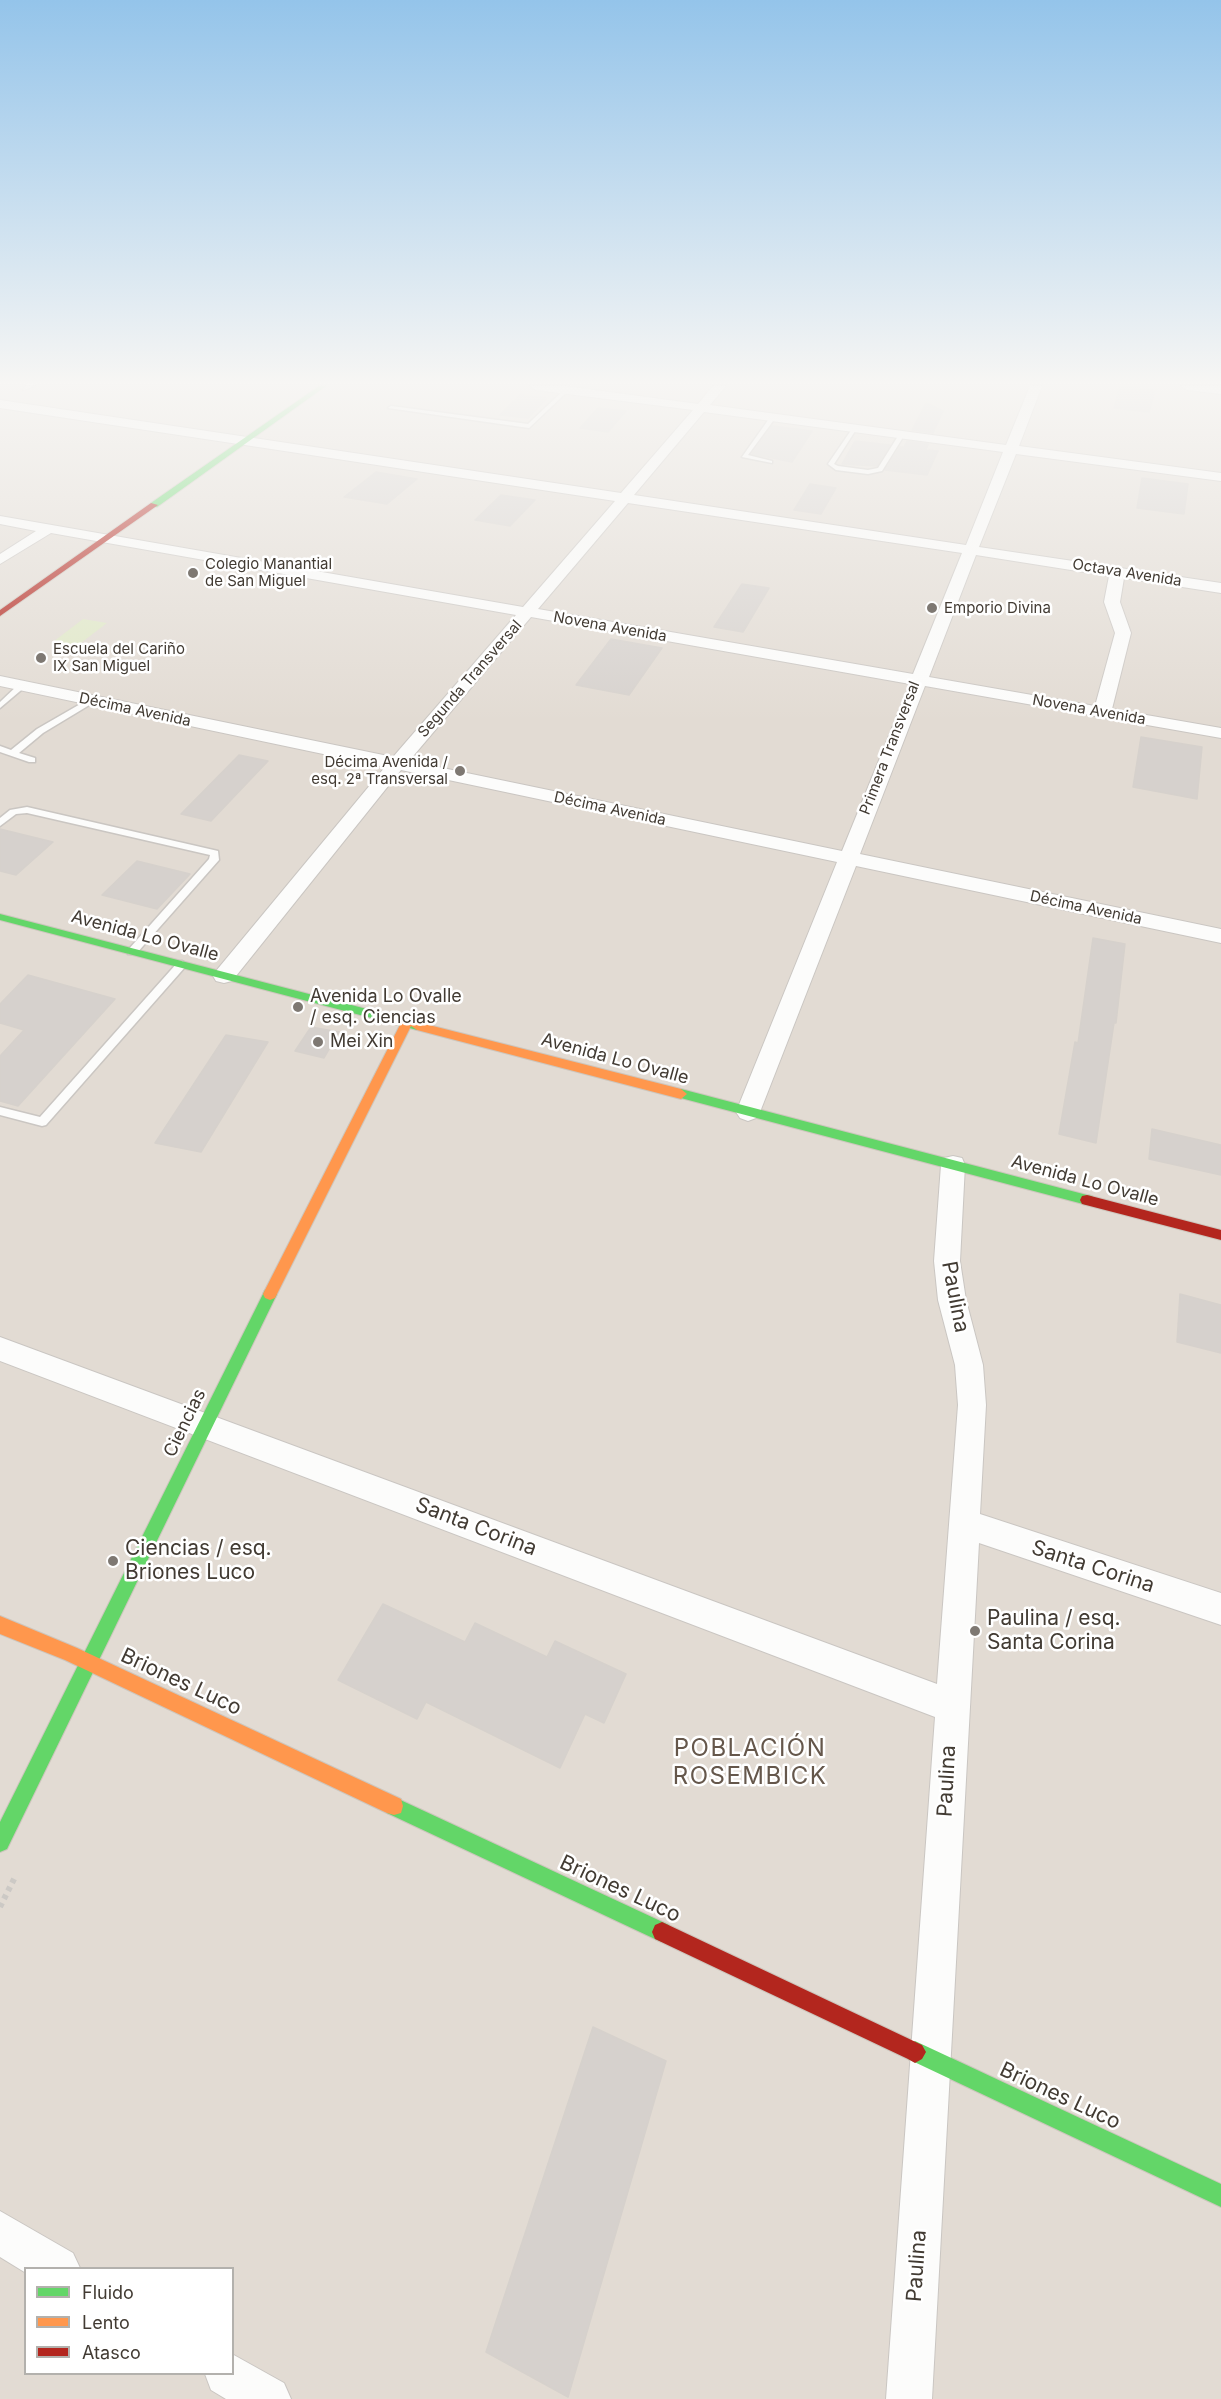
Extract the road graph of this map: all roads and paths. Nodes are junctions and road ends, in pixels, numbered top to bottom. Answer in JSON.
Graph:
{"nodes":[{"id":1,"x":164,"y":498,"type":"edge"},
{"id":2,"x":625,"y":498,"type":"joint"},
{"id":3,"x":989,"y":498,"type":"edge"},
{"id":4,"x":0,"y":520,"type":"edge"},
{"id":5,"x":48,"y":529,"type":"junction"},
{"id":6,"x":106,"y":539,"type":"junction"},
{"id":7,"x":969,"y":549,"type":"junction"},
{"id":8,"x":0,"y":560,"type":"edge"},
{"id":9,"x":1117,"y":572,"type":"junction"},
{"id":10,"x":1221,"y":588,"type":"edge"},
{"id":11,"x":527,"y":612,"type":"junction"},
{"id":12,"x":0,"y":614,"type":"edge"},
{"id":13,"x":917,"y":680,"type":"junction"},
{"id":14,"x":0,"y":681,"type":"edge"},
{"id":15,"x":22,"y":686,"type":"junction"},
{"id":16,"x":92,"y":700,"type":"junction"},
{"id":17,"x":0,"y":706,"type":"edge"},
{"id":18,"x":1102,"y":713,"type":"junction"},
{"id":19,"x":1221,"y":734,"type":"edge"},
{"id":20,"x":0,"y":749,"type":"edge"},
{"id":21,"x":14,"y":752,"type":"junction"},
{"id":22,"x":32,"y":760,"type":"dead end"},
{"id":23,"x":396,"y":765,"type":"junction"},
{"id":24,"x":0,"y":822,"type":"edge"},
{"id":25,"x":847,"y":859,"type":"junction"},
{"id":26,"x":0,"y":917,"type":"edge"},
{"id":27,"x":1221,"y":936,"type":"edge"},
{"id":28,"x":132,"y":952,"type":"junction"},
{"id":29,"x":182,"y":964,"type":"junction"},
{"id":30,"x":224,"y":976,"type":"junction"},
{"id":31,"x":407,"y":1023,"type":"junction"},
{"id":32,"x":0,"y":1112,"type":"edge"},
{"id":33,"x":748,"y":1112,"type":"junction"},
{"id":34,"x":953,"y":1165,"type":"junction"},
{"id":35,"x":1221,"y":1235,"type":"edge"},
{"id":36,"x":0,"y":1349,"type":"edge"},
{"id":37,"x":204,"y":1425,"type":"junction"},
{"id":38,"x":965,"y":1524,"type":"junction"},
{"id":39,"x":1221,"y":1609,"type":"edge"},
{"id":40,"x":0,"y":1625,"type":"edge"},
{"id":41,"x":88,"y":1662,"type":"junction"},
{"id":42,"x":951,"y":1706,"type":"junction"},
{"id":43,"x":0,"y":1842,"type":"edge"},
{"id":44,"x":931,"y":2059,"type":"junction"},
{"id":45,"x":1221,"y":2196,"type":"edge"},
{"id":46,"x":0,"y":2232,"type":"edge"},
{"id":47,"x":56,"y":2267,"type":"edge"},
{"id":48,"x":230,"y":2375,"type":"edge"},
{"id":49,"x":268,"y":2399,"type":"edge"},
{"id":50,"x":909,"y":2399,"type":"edge"}],
"edges":[{"from":1,"to":6,"type":"street"},
{"from":2,"to":7,"type":"street","name":"Octava Avenida"},
{"from":2,"to":11,"type":"street","name":"Segunda Transversal"},
{"from":3,"to":7,"type":"street","name":"Primera Transversal"},
{"from":4,"to":5,"type":"street","name":"Novena Avenida"},
{"from":5,"to":6,"type":"street","name":"Novena Avenida"},
{"from":5,"to":8,"type":"street"},
{"from":6,"to":11,"type":"street","name":"Novena Avenida"},
{"from":6,"to":12,"type":"street"},
{"from":7,"to":9,"type":"street","name":"Octava Avenida"},
{"from":7,"to":13,"type":"street","name":"Primera Transversal"},
{"from":9,"to":10,"type":"street","name":"Octava Avenida"},
{"from":9,"to":18,"type":"street"},
{"from":11,"to":13,"type":"street","name":"Novena Avenida"},
{"from":11,"to":23,"type":"street","name":"Segunda Transversal"},
{"from":13,"to":18,"type":"street","name":"Novena Avenida"},
{"from":13,"to":25,"type":"street","name":"Primera Transversal"},
{"from":14,"to":15,"type":"street","name":"Décima Avenida"},
{"from":15,"to":16,"type":"street","name":"Décima Avenida"},
{"from":15,"to":17,"type":"lane"},
{"from":16,"to":21,"type":"lane"},
{"from":16,"to":23,"type":"street","name":"Décima Avenida"},
{"from":18,"to":19,"type":"street","name":"Novena Avenida"},
{"from":20,"to":21,"type":"lane"},
{"from":21,"to":22,"type":"lane"},
{"from":23,"to":25,"type":"street","name":"Décima Avenida"},
{"from":23,"to":30,"type":"street","name":"Segunda Transversal"},
{"from":24,"to":28,"type":"lane"},
{"from":25,"to":27,"type":"street","name":"Décima Avenida"},
{"from":25,"to":33,"type":"street","name":"Primera Transversal"},
{"from":26,"to":28,"type":"street","name":"Avenida Lo Ovalle"},
{"from":28,"to":29,"type":"street","name":"Avenida Lo Ovalle"},
{"from":29,"to":30,"type":"street","name":"Avenida Lo Ovalle"},
{"from":29,"to":32,"type":"lane"},
{"from":30,"to":31,"type":"street","name":"Avenida Lo Ovalle"},
{"from":31,"to":33,"type":"street","name":"Avenida Lo Ovalle"},
{"from":31,"to":37,"type":"street","name":"Ciencias"},
{"from":33,"to":34,"type":"street","name":"Avenida Lo Ovalle"},
{"from":34,"to":35,"type":"street","name":"Avenida Lo Ovalle"},
{"from":34,"to":38,"type":"street","name":"Paulina"},
{"from":36,"to":37,"type":"street","name":"Santa Corina"},
{"from":37,"to":41,"type":"street","name":"Ciencias"},
{"from":37,"to":42,"type":"street","name":"Santa Corina"},
{"from":38,"to":39,"type":"street","name":"Santa Corina"},
{"from":38,"to":42,"type":"street","name":"Paulina"},
{"from":40,"to":41,"type":"street","name":"Briones Luco"},
{"from":41,"to":43,"type":"street","name":"Ciencias"},
{"from":41,"to":44,"type":"street","name":"Briones Luco"},
{"from":42,"to":44,"type":"street","name":"Paulina"},
{"from":44,"to":45,"type":"street","name":"Briones Luco"},
{"from":44,"to":50,"type":"street","name":"Paulina"},
{"from":46,"to":47,"type":"street"},
{"from":48,"to":49,"type":"street"}]}
